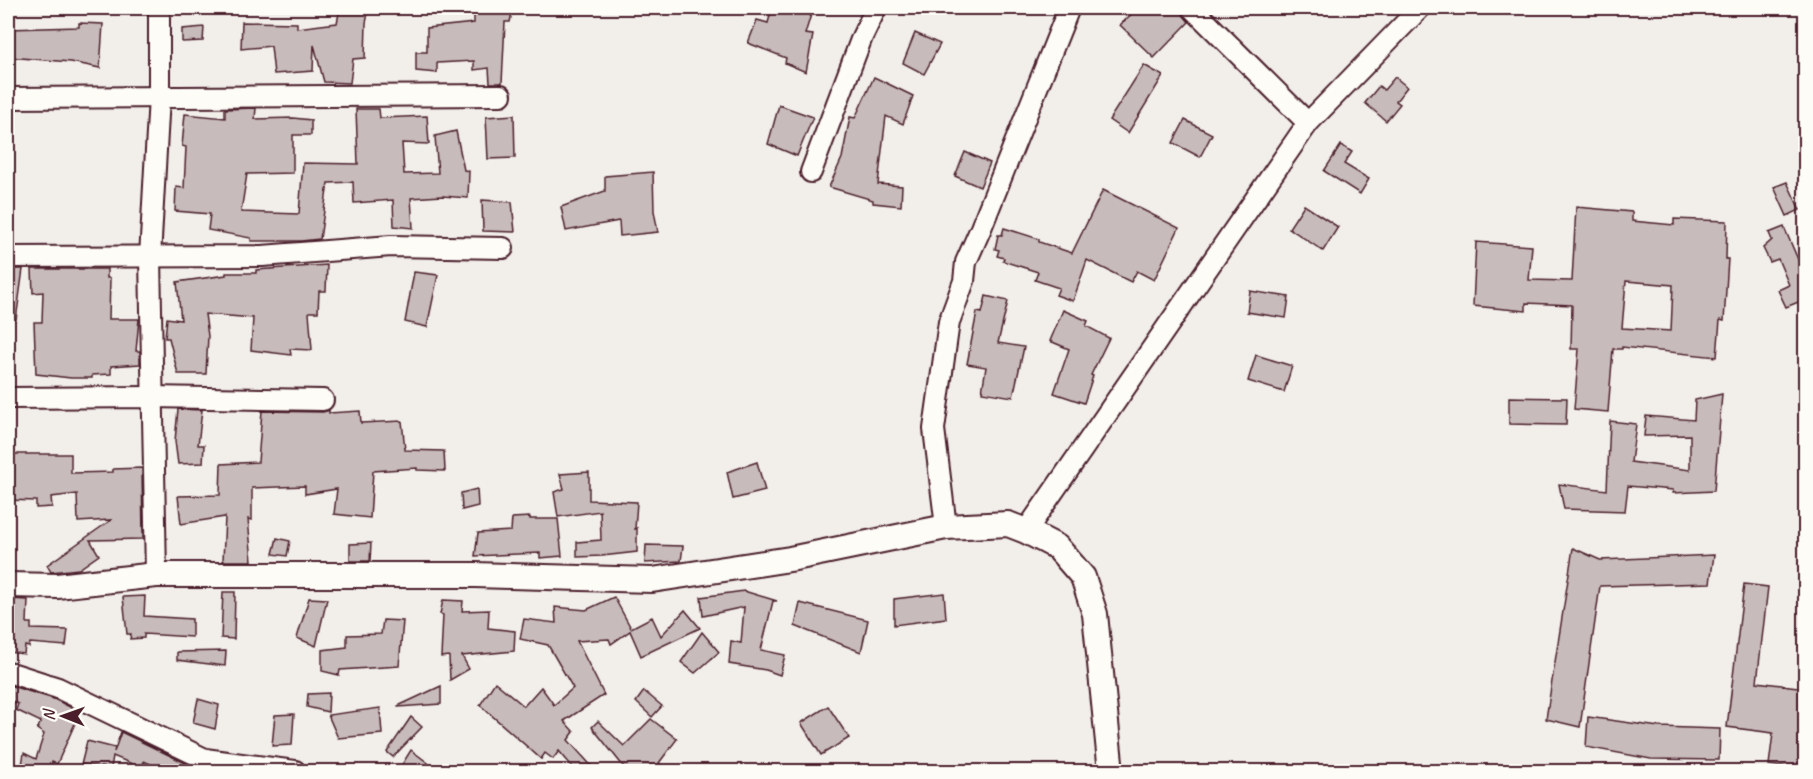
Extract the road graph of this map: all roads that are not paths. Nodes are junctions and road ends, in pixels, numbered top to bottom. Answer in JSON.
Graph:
{"nodes":[{"id":1,"x":159,"y":8,"type":"edge"},
{"id":2,"x":876,"y":8,"type":"edge"},
{"id":3,"x":1069,"y":8,"type":"edge"},
{"id":4,"x":1192,"y":8,"type":"edge"},
{"id":5,"x":1420,"y":8,"type":"edge"},
{"id":6,"x":501,"y":95,"type":"dead end"},
{"id":7,"x":159,"y":97,"type":"junction"},
{"id":8,"x":8,"y":98,"type":"edge"},
{"id":9,"x":1308,"y":123,"type":"junction"},
{"id":10,"x":811,"y":172,"type":"dead end"},
{"id":11,"x":503,"y":248,"type":"dead end"},
{"id":12,"x":8,"y":257,"type":"edge"},
{"id":13,"x":150,"y":257,"type":"junction"},
{"id":14,"x":152,"y":397,"type":"junction"},
{"id":15,"x":8,"y":398,"type":"edge"},
{"id":16,"x":323,"y":400,"type":"dead end"},
{"id":17,"x":946,"y":527,"type":"junction"},
{"id":18,"x":1026,"y":531,"type":"junction"},
{"id":19,"x":156,"y":575,"type":"junction"},
{"id":20,"x":8,"y":585,"type":"edge"},
{"id":21,"x":8,"y":672,"type":"edge"},
{"id":22,"x":295,"y":771,"type":"edge"},
{"id":23,"x":1111,"y":771,"type":"edge"}],
"edges":[{"from":1,"to":7,"type":"street"},
{"from":2,"to":10,"type":"street"},
{"from":3,"to":17,"type":"street"},
{"from":4,"to":9,"type":"street"},
{"from":5,"to":9,"type":"street"},
{"from":6,"to":7,"type":"street"},
{"from":7,"to":8,"type":"street"},
{"from":7,"to":13,"type":"street"},
{"from":9,"to":18,"type":"street"},
{"from":11,"to":13,"type":"street"},
{"from":12,"to":13,"type":"street"},
{"from":13,"to":14,"type":"street"},
{"from":14,"to":15,"type":"street"},
{"from":14,"to":16,"type":"street"},
{"from":14,"to":19,"type":"street"},
{"from":17,"to":18,"type":"street"},
{"from":17,"to":19,"type":"street"},
{"from":18,"to":23,"type":"street"},
{"from":19,"to":20,"type":"street"},
{"from":21,"to":22,"type":"street"}]}
